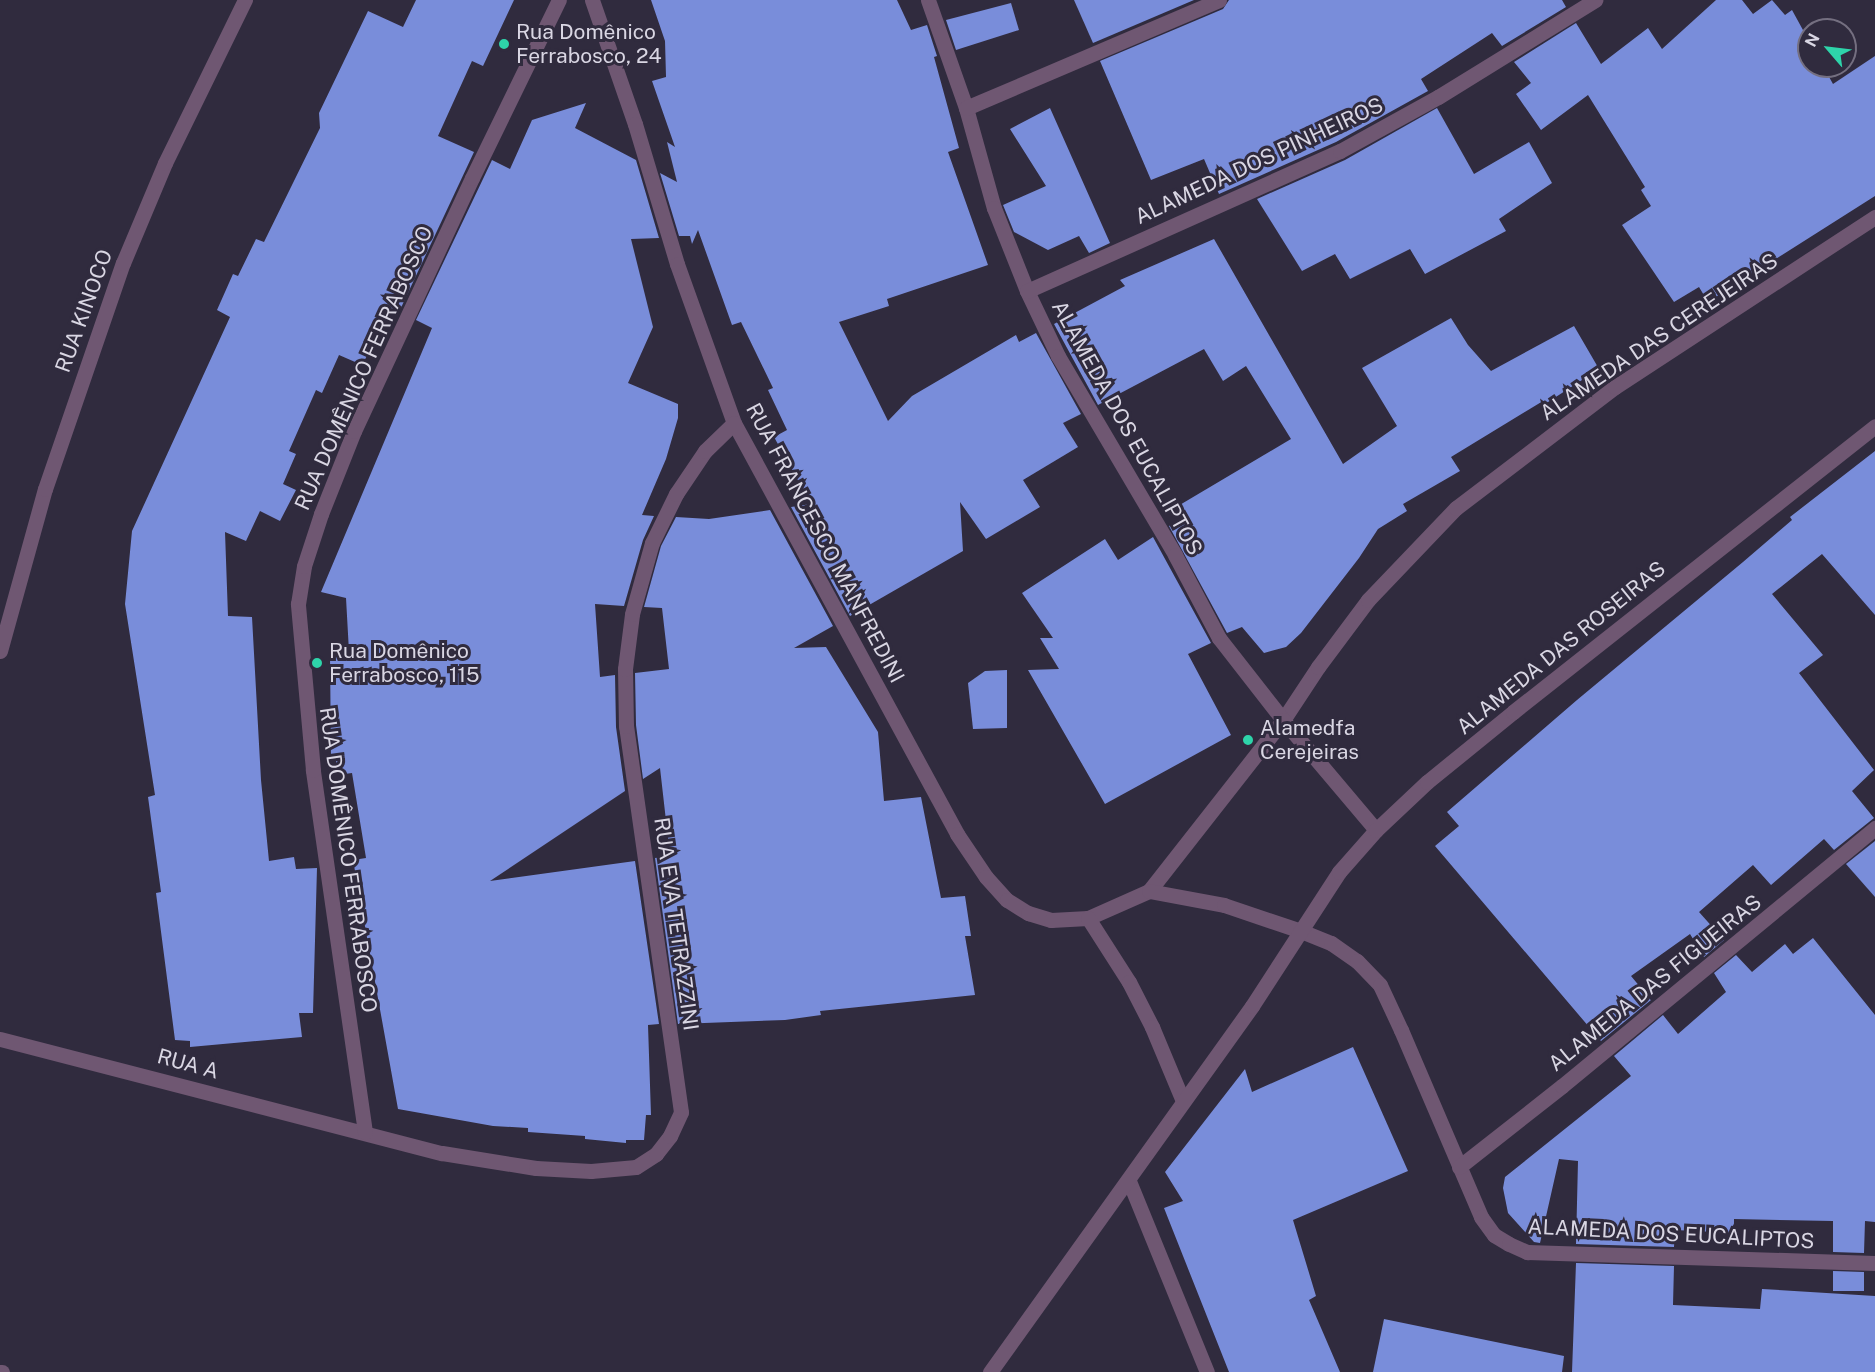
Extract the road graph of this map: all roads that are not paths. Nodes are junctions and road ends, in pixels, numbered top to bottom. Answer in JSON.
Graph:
{"nodes":[{"id":1,"x":245,"y":0,"type":"edge"},
{"id":2,"x":560,"y":0,"type":"edge"},
{"id":3,"x":592,"y":0,"type":"edge"},
{"id":4,"x":928,"y":0,"type":"edge"},
{"id":5,"x":1219,"y":0,"type":"edge"},
{"id":6,"x":1595,"y":0,"type":"edge"},
{"id":7,"x":966,"y":108,"type":"junction"},
{"id":8,"x":1875,"y":217,"type":"edge"},
{"id":9,"x":1027,"y":291,"type":"junction"},
{"id":10,"x":734,"y":423,"type":"junction"},
{"id":11,"x":1875,"y":426,"type":"edge"},
{"id":12,"x":0,"y":651,"type":"edge"},
{"id":13,"x":1283,"y":720,"type":"junction"},
{"id":14,"x":1875,"y":828,"type":"edge"},
{"id":15,"x":1376,"y":830,"type":"junction"},
{"id":16,"x":1149,"y":891,"type":"junction"},
{"id":17,"x":1088,"y":918,"type":"junction"},
{"id":18,"x":1300,"y":931,"type":"junction"},
{"id":19,"x":0,"y":1040,"type":"edge"},
{"id":20,"x":1183,"y":1101,"type":"junction"},
{"id":21,"x":365,"y":1132,"type":"junction"},
{"id":22,"x":1459,"y":1167,"type":"junction"},
{"id":23,"x":1129,"y":1181,"type":"junction"},
{"id":24,"x":1875,"y":1263,"type":"edge"},
{"id":25,"x":990,"y":1372,"type":"edge"},
{"id":26,"x":1207,"y":1372,"type":"edge"}],
"edges":[{"from":1,"to":12,"type":"street","name":"RUA KINOCO"},
{"from":2,"to":21,"type":"street","name":"RUA DOMÊNICO FERRABOSCO"},
{"from":3,"to":10,"type":"street","name":"RUA FRANCESCO MANFREDINI"},
{"from":4,"to":7,"type":"street","name":"ALAMEDA DOS EUCALIPTOS"},
{"from":5,"to":7,"type":"street"},
{"from":6,"to":9,"type":"street","name":"ALAMEDA DOS PINHEIROS"},
{"from":7,"to":9,"type":"street","name":"ALAMEDA DOS EUCALIPTOS"},
{"from":8,"to":13,"type":"street","name":"ALAMEDA DAS CEREJEIRAS"},
{"from":9,"to":13,"type":"street","name":"ALAMEDA DOS EUCALIPTOS"},
{"from":10,"to":17,"type":"street","name":"RUA FRANCESCO MANFREDINI"},
{"from":10,"to":21,"type":"street","name":"RUA EVA TETRAZZINI"},
{"from":11,"to":15,"type":"street","name":"ALAMEDA DAS ROSEIRAS"},
{"from":13,"to":15,"type":"street","name":"ALAMEDA DOS EUCALIPTOS"},
{"from":13,"to":16,"type":"street","name":"ALAMEDA DAS CEREJEIRAS"},
{"from":14,"to":22,"type":"street","name":"ALAMEDA DAS FIGUEIRAS"},
{"from":15,"to":18,"type":"street","name":"ALAMEDA DAS ROSEIRAS"},
{"from":16,"to":17,"type":"street","name":"ALAMEDA DAS CEREJEIRAS"},
{"from":16,"to":18,"type":"street","name":"ALAMEDA DOS EUCALIPTOS"},
{"from":17,"to":20,"type":"street"},
{"from":18,"to":20,"type":"street","name":"ALAMEDA DAS ROSEIRAS"},
{"from":18,"to":22,"type":"street","name":"ALAMEDA DOS EUCALIPTOS"},
{"from":19,"to":21,"type":"street","name":"RUA A"},
{"from":20,"to":23,"type":"street","name":"ALAMEDA DAS ROSEIRAS"},
{"from":22,"to":24,"type":"street","name":"ALAMEDA DOS EUCALIPTOS"},
{"from":23,"to":25,"type":"street"},
{"from":23,"to":26,"type":"street"}]}
